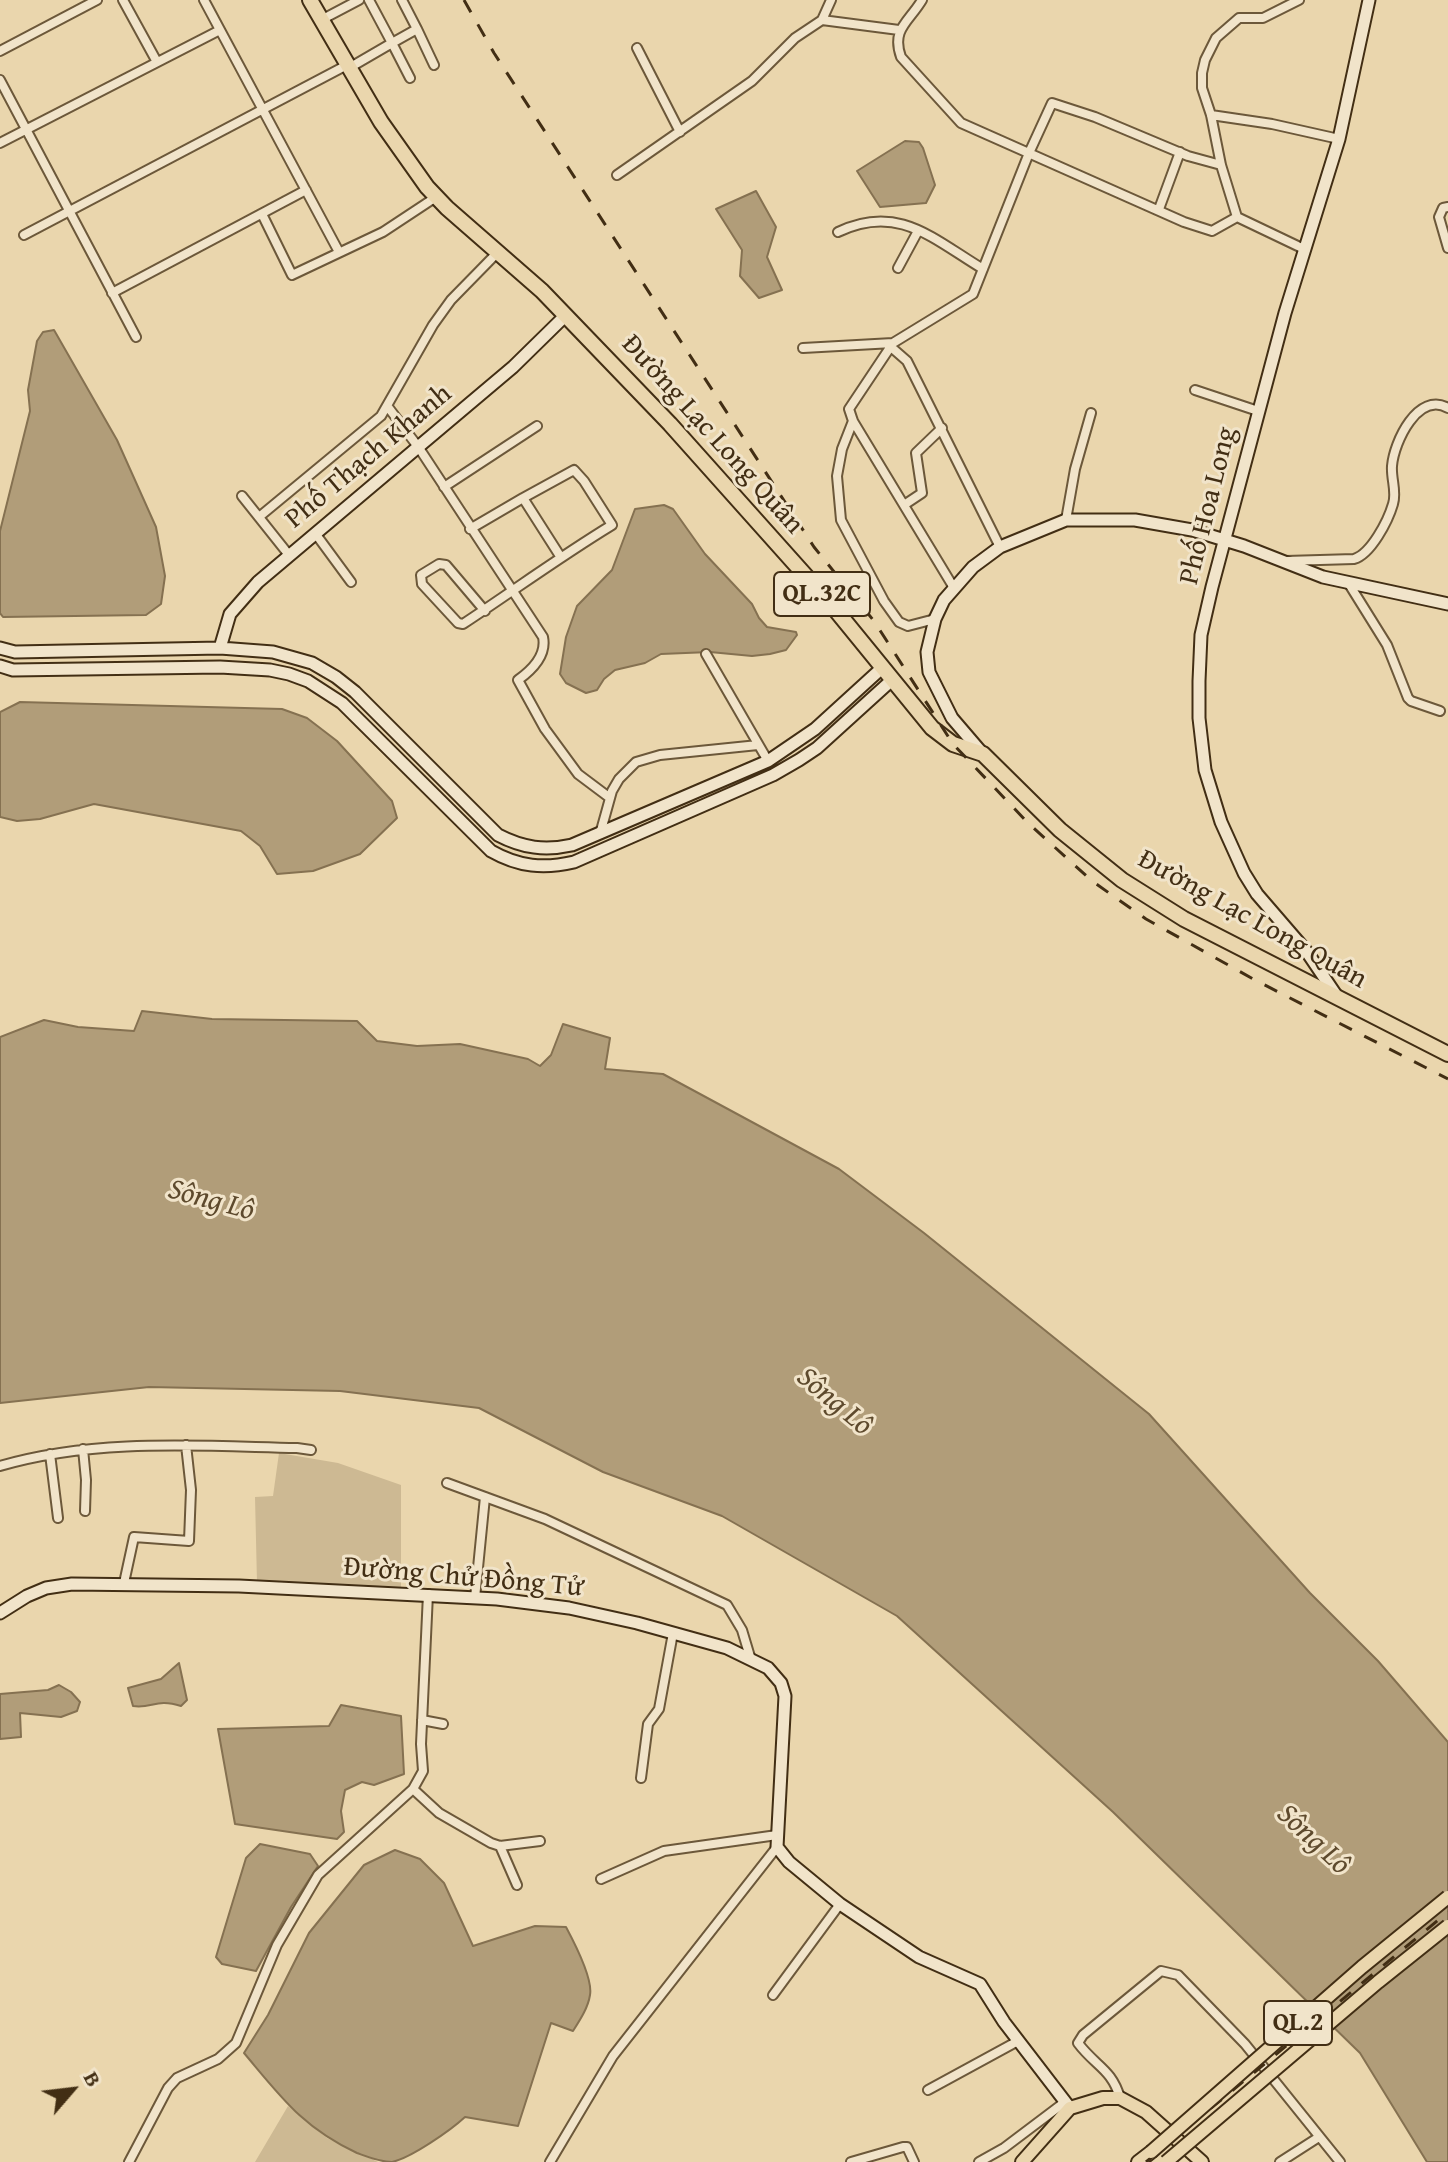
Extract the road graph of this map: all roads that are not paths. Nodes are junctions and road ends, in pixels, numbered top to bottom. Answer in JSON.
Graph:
{"nodes":[{"id":1,"x":97,"y":0,"type":"edge"},
{"id":2,"x":123,"y":0,"type":"edge"},
{"id":3,"x":204,"y":0,"type":"edge"},
{"id":4,"x":310,"y":0,"type":"edge"},
{"id":5,"x":359,"y":0,"type":"edge"},
{"id":6,"x":369,"y":0,"type":"edge"},
{"id":7,"x":402,"y":0,"type":"edge"},
{"id":8,"x":831,"y":0,"type":"edge"},
{"id":9,"x":922,"y":0,"type":"edge"},
{"id":10,"x":1299,"y":0,"type":"edge"},
{"id":11,"x":1369,"y":0,"type":"edge"},
{"id":12,"x":321,"y":20,"type":"junction"},
{"id":13,"x":822,"y":20,"type":"junction"},
{"id":14,"x":417,"y":29,"type":"junction"},
{"id":15,"x":220,"y":30,"type":"junction"},
{"id":16,"x":899,"y":30,"type":"junction"},
{"id":17,"x":392,"y":43,"type":"junction"},
{"id":18,"x":637,"y":48,"type":"dead end"},
{"id":19,"x":0,"y":51,"type":"edge"},
{"id":20,"x":157,"y":62,"type":"junction"},
{"id":21,"x":434,"y":65,"type":"dead end"},
{"id":22,"x":348,"y":66,"type":"junction"},
{"id":23,"x":410,"y":78,"type":"dead end"},
{"id":24,"x":0,"y":80,"type":"edge"},
{"id":25,"x":263,"y":109,"type":"junction"},
{"id":26,"x":1211,"y":115,"type":"junction"},
{"id":27,"x":26,"y":129,"type":"junction"},
{"id":28,"x":680,"y":132,"type":"junction"},
{"id":29,"x":1339,"y":139,"type":"junction"},
{"id":30,"x":0,"y":143,"type":"edge"},
{"id":31,"x":1180,"y":152,"type":"junction"},
{"id":32,"x":1029,"y":153,"type":"junction"},
{"id":33,"x":1221,"y":165,"type":"junction"},
{"id":34,"x":617,"y":175,"type":"dead end"},
{"id":35,"x":306,"y":190,"type":"junction"},
{"id":36,"x":436,"y":197,"type":"junction"},
{"id":37,"x":1448,"y":207,"type":"edge"},
{"id":38,"x":1159,"y":209,"type":"junction"},
{"id":39,"x":69,"y":212,"type":"junction"},
{"id":40,"x":262,"y":214,"type":"junction"},
{"id":41,"x":1237,"y":217,"type":"junction"},
{"id":42,"x":918,"y":231,"type":"junction"},
{"id":43,"x":838,"y":232,"type":"dead end"},
{"id":44,"x":24,"y":235,"type":"dead end"},
{"id":45,"x":1448,"y":248,"type":"edge"},
{"id":46,"x":1304,"y":249,"type":"junction"},
{"id":47,"x":339,"y":252,"type":"junction"},
{"id":48,"x":497,"y":253,"type":"junction"},
{"id":49,"x":898,"y":268,"type":"dead end"},
{"id":50,"x":983,"y":269,"type":"junction"},
{"id":51,"x":112,"y":293,"type":"junction"},
{"id":52,"x":566,"y":315,"type":"junction"},
{"id":53,"x":136,"y":337,"type":"dead end"},
{"id":54,"x":892,"y":345,"type":"junction"},
{"id":55,"x":803,"y":348,"type":"dead end"},
{"id":56,"x":1195,"y":390,"type":"dead end"},
{"id":57,"x":388,"y":407,"type":"junction"},
{"id":58,"x":1448,"y":408,"type":"edge"},
{"id":59,"x":1258,"y":411,"type":"junction"},
{"id":60,"x":1091,"y":413,"type":"dead end"},
{"id":61,"x":853,"y":421,"type":"junction"},
{"id":62,"x":537,"y":426,"type":"dead end"},
{"id":63,"x":942,"y":428,"type":"junction"},
{"id":64,"x":419,"y":448,"type":"junction"},
{"id":65,"x":444,"y":487,"type":"junction"},
{"id":66,"x":242,"y":496,"type":"dead end"},
{"id":67,"x":523,"y":498,"type":"junction"},
{"id":68,"x":904,"y":505,"type":"junction"},
{"id":69,"x":259,"y":517,"type":"junction"},
{"id":70,"x":1066,"y":520,"type":"junction"},
{"id":71,"x":612,"y":525,"type":"junction"},
{"id":72,"x":470,"y":529,"type":"junction"},
{"id":73,"x":315,"y":533,"type":"junction"},
{"id":74,"x":619,"y":534,"type":"dead end"},
{"id":75,"x":1225,"y":539,"type":"junction"},
{"id":76,"x":1000,"y":547,"type":"junction"},
{"id":77,"x":289,"y":555,"type":"junction"},
{"id":78,"x":560,"y":556,"type":"junction"},
{"id":79,"x":1282,"y":561,"type":"junction"},
{"id":80,"x":351,"y":582,"type":"dead end"},
{"id":81,"x":1349,"y":584,"type":"junction"},
{"id":82,"x":954,"y":588,"type":"junction"},
{"id":83,"x":512,"y":591,"type":"junction"},
{"id":84,"x":1448,"y":604,"type":"edge"},
{"id":85,"x":485,"y":611,"type":"junction"},
{"id":86,"x":935,"y":619,"type":"junction"},
{"id":87,"x":0,"y":648,"type":"edge"},
{"id":88,"x":220,"y":648,"type":"junction"},
{"id":89,"x":706,"y":654,"type":"dead end"},
{"id":90,"x":0,"y":666,"type":"edge"},
{"id":91,"x":883,"y":667,"type":"junction"},
{"id":92,"x":893,"y":679,"type":"junction"},
{"id":93,"x":1440,"y":711,"type":"dead end"},
{"id":94,"x":758,"y":745,"type":"junction"},
{"id":95,"x":983,"y":754,"type":"junction"},
{"id":96,"x":768,"y":761,"type":"junction"},
{"id":97,"x":691,"y":795,"type":"junction"},
{"id":98,"x":610,"y":798,"type":"junction"},
{"id":99,"x":697,"y":809,"type":"junction"},
{"id":100,"x":600,"y":834,"type":"junction"},
{"id":101,"x":1339,"y":999,"type":"junction"},
{"id":102,"x":1448,"y":1054,"type":"edge"},
{"id":103,"x":186,"y":1445,"type":"junction"},
{"id":104,"x":83,"y":1449,"type":"junction"},
{"id":105,"x":311,"y":1450,"type":"dead end"},
{"id":106,"x":50,"y":1454,"type":"junction"},
{"id":107,"x":0,"y":1466,"type":"edge"},
{"id":108,"x":447,"y":1483,"type":"dead end"},
{"id":109,"x":485,"y":1497,"type":"junction"},
{"id":110,"x":85,"y":1511,"type":"dead end"},
{"id":111,"x":58,"y":1518,"type":"dead end"},
{"id":112,"x":124,"y":1583,"type":"junction"},
{"id":113,"x":428,"y":1594,"type":"junction"},
{"id":114,"x":475,"y":1598,"type":"junction"},
{"id":115,"x":0,"y":1613,"type":"edge"},
{"id":116,"x":673,"y":1633,"type":"junction"},
{"id":117,"x":751,"y":1660,"type":"junction"},
{"id":118,"x":422,"y":1720,"type":"junction"},
{"id":119,"x":443,"y":1724,"type":"dead end"},
{"id":120,"x":641,"y":1778,"type":"dead end"},
{"id":121,"x":413,"y":1789,"type":"junction"},
{"id":122,"x":540,"y":1841,"type":"dead end"},
{"id":123,"x":777,"y":1841,"type":"junction"},
{"id":124,"x":500,"y":1846,"type":"junction"},
{"id":125,"x":601,"y":1879,"type":"dead end"},
{"id":126,"x":517,"y":1885,"type":"dead end"},
{"id":127,"x":1448,"y":1897,"type":"edge"},
{"id":128,"x":840,"y":1904,"type":"junction"},
{"id":129,"x":1448,"y":1926,"type":"edge"},
{"id":130,"x":773,"y":1995,"type":"dead end"},
{"id":131,"x":1018,"y":2041,"type":"junction"},
{"id":132,"x":928,"y":2090,"type":"dead end"},
{"id":133,"x":1120,"y":2098,"type":"junction"},
{"id":134,"x":1068,"y":2105,"type":"junction"},
{"id":135,"x":1319,"y":2137,"type":"junction"},
{"id":136,"x":129,"y":2162,"type":"edge"},
{"id":137,"x":550,"y":2162,"type":"edge"},
{"id":138,"x":851,"y":2162,"type":"edge"},
{"id":139,"x":914,"y":2162,"type":"edge"},
{"id":140,"x":979,"y":2162,"type":"edge"},
{"id":141,"x":1022,"y":2162,"type":"edge"},
{"id":142,"x":1138,"y":2162,"type":"edge"},
{"id":143,"x":1166,"y":2162,"type":"edge"},
{"id":144,"x":1202,"y":2162,"type":"edge"},
{"id":145,"x":1280,"y":2162,"type":"edge"},
{"id":146,"x":1340,"y":2162,"type":"edge"}],
"edges":[{"from":1,"to":19,"type":"street"},
{"from":2,"to":20,"type":"street"},
{"from":3,"to":15,"type":"street"},
{"from":4,"to":12,"type":"highway","name":"Đường Lạc Long Quân","number":"QL.32C"},
{"from":5,"to":12,"type":"street"},
{"from":6,"to":17,"type":"street"},
{"from":7,"to":14,"type":"street"},
{"from":8,"to":13,"type":"street"},
{"from":9,"to":16,"type":"street"},
{"from":10,"to":26,"type":"street"},
{"from":11,"to":29,"type":"street","name":"Phố Hoa Long"},
{"from":12,"to":22,"type":"highway","name":"Đường Lạc Long Quân","number":"QL.32C"},
{"from":13,"to":16,"type":"street"},
{"from":13,"to":28,"type":"street"},
{"from":14,"to":17,"type":"street"},
{"from":14,"to":21,"type":"street"},
{"from":15,"to":20,"type":"street"},
{"from":15,"to":25,"type":"street"},
{"from":16,"to":32,"type":"street"},
{"from":17,"to":22,"type":"street"},
{"from":17,"to":23,"type":"street"},
{"from":18,"to":28,"type":"street"},
{"from":20,"to":27,"type":"street"},
{"from":22,"to":25,"type":"street"},
{"from":22,"to":36,"type":"highway","name":"Đường Lạc Long Quân","number":"QL.32C"},
{"from":24,"to":27,"type":"street"},
{"from":25,"to":35,"type":"street"},
{"from":25,"to":39,"type":"street"},
{"from":26,"to":29,"type":"street"},
{"from":26,"to":33,"type":"street"},
{"from":27,"to":30,"type":"street"},
{"from":27,"to":39,"type":"street"},
{"from":28,"to":34,"type":"street"},
{"from":29,"to":46,"type":"street","name":"Phố Hoa Long"},
{"from":31,"to":32,"type":"street"},
{"from":31,"to":33,"type":"street"},
{"from":31,"to":38,"type":"street"},
{"from":32,"to":38,"type":"street"},
{"from":32,"to":50,"type":"street"},
{"from":33,"to":41,"type":"street"},
{"from":35,"to":40,"type":"street"},
{"from":35,"to":47,"type":"street"},
{"from":36,"to":47,"type":"street"},
{"from":36,"to":48,"type":"highway","name":"Đường Lạc Long Quân","number":"QL.32C"},
{"from":37,"to":45,"type":"street"},
{"from":38,"to":41,"type":"street"},
{"from":39,"to":44,"type":"street"},
{"from":39,"to":51,"type":"street"},
{"from":40,"to":47,"type":"street"},
{"from":40,"to":51,"type":"street"},
{"from":41,"to":46,"type":"street"},
{"from":42,"to":43,"type":"street"},
{"from":42,"to":49,"type":"street"},
{"from":42,"to":50,"type":"street"},
{"from":46,"to":59,"type":"street","name":"Phố Hoa Long"},
{"from":48,"to":52,"type":"highway","name":"Đường Lạc Long Quân","number":"QL.32C"},
{"from":48,"to":57,"type":"street"},
{"from":50,"to":54,"type":"street"},
{"from":51,"to":53,"type":"street"},
{"from":52,"to":64,"type":"street","name":"Phố Thạch Khanh"},
{"from":52,"to":91,"type":"highway","name":"Đường Lạc Long Quân","number":"QL.32C"},
{"from":54,"to":55,"type":"street"},
{"from":54,"to":61,"type":"street"},
{"from":54,"to":63,"type":"street"},
{"from":56,"to":59,"type":"street"},
{"from":57,"to":64,"type":"street"},
{"from":57,"to":69,"type":"street"},
{"from":58,"to":79,"type":"street"},
{"from":59,"to":75,"type":"street","name":"Phố Hoa Long"},
{"from":60,"to":70,"type":"street"},
{"from":61,"to":68,"type":"street"},
{"from":61,"to":86,"type":"street"},
{"from":62,"to":65,"type":"street"},
{"from":63,"to":68,"type":"street"},
{"from":63,"to":76,"type":"street"},
{"from":64,"to":65,"type":"street"},
{"from":64,"to":73,"type":"street","name":"Phố Thạch Khanh"},
{"from":65,"to":72,"type":"street"},
{"from":66,"to":69,"type":"street"},
{"from":67,"to":71,"type":"street"},
{"from":67,"to":72,"type":"street"},
{"from":67,"to":78,"type":"street"},
{"from":68,"to":82,"type":"street"},
{"from":69,"to":77,"type":"street"},
{"from":70,"to":75,"type":"street"},
{"from":70,"to":76,"type":"street"},
{"from":71,"to":74,"type":"street"},
{"from":71,"to":78,"type":"street"},
{"from":72,"to":83,"type":"street"},
{"from":73,"to":77,"type":"street","name":"Phố Thạch Khanh"},
{"from":73,"to":80,"type":"street"},
{"from":75,"to":79,"type":"street"},
{"from":75,"to":101,"type":"street","name":"Phố Hoa Long"},
{"from":76,"to":82,"type":"street"},
{"from":77,"to":88,"type":"street","name":"Phố Thạch Khanh"},
{"from":78,"to":83,"type":"street"},
{"from":79,"to":81,"type":"street"},
{"from":81,"to":84,"type":"street"},
{"from":81,"to":93,"type":"street"},
{"from":82,"to":86,"type":"street"},
{"from":83,"to":85,"type":"street"},
{"from":83,"to":98,"type":"street"},
{"from":85,"to":85,"type":"street"},
{"from":86,"to":95,"type":"street"},
{"from":87,"to":88,"type":"street"},
{"from":88,"to":100,"type":"street"},
{"from":89,"to":94,"type":"street"},
{"from":90,"to":99,"type":"street"},
{"from":91,"to":92,"type":"highway","name":"Đường Lạc Long Quân","number":"QL.32C"},
{"from":91,"to":96,"type":"street"},
{"from":92,"to":95,"type":"highway","name":"Đường Lạc Long Quân","number":"QL.32C"},
{"from":92,"to":99,"type":"street"},
{"from":94,"to":96,"type":"street"},
{"from":94,"to":98,"type":"street"},
{"from":95,"to":101,"type":"highway","name":"Đường Lạc Long Quân","number":"QL.32C"},
{"from":96,"to":97,"type":"street"},
{"from":97,"to":99,"type":"street"},
{"from":97,"to":100,"type":"street"},
{"from":98,"to":100,"type":"street"},
{"from":101,"to":102,"type":"highway","name":"Đường Lạc Long Quân","number":"QL.32C"},
{"from":103,"to":104,"type":"street"},
{"from":103,"to":105,"type":"street"},
{"from":103,"to":112,"type":"street"},
{"from":104,"to":106,"type":"street"},
{"from":104,"to":110,"type":"street"},
{"from":106,"to":107,"type":"street"},
{"from":106,"to":111,"type":"street"},
{"from":108,"to":109,"type":"street"},
{"from":109,"to":114,"type":"street"},
{"from":109,"to":117,"type":"street"},
{"from":112,"to":113,"type":"street","name":"Đường Chử Đồng Tử"},
{"from":112,"to":115,"type":"street","name":"Đường Chử Đồng Tử"},
{"from":113,"to":114,"type":"street","name":"Đường Chử Đồng Tử"},
{"from":113,"to":118,"type":"street"},
{"from":114,"to":116,"type":"street","name":"Đường Chử Đồng Tử"},
{"from":116,"to":117,"type":"street","name":"Đường Chử Đồng Tử"},
{"from":116,"to":120,"type":"street"},
{"from":117,"to":123,"type":"street","name":"Đường Chử Đồng Tử"},
{"from":118,"to":119,"type":"street"},
{"from":118,"to":121,"type":"street"},
{"from":121,"to":124,"type":"street"},
{"from":121,"to":136,"type":"street"},
{"from":122,"to":124,"type":"street"},
{"from":123,"to":125,"type":"street"},
{"from":123,"to":128,"type":"street"},
{"from":123,"to":137,"type":"street"},
{"from":124,"to":126,"type":"street"},
{"from":127,"to":142,"type":"main road","number":"QL.2","bridge":true},
{"from":128,"to":130,"type":"street"},
{"from":128,"to":131,"type":"street"},
{"from":129,"to":143,"type":"main road","number":"QL.2","bridge":true},
{"from":131,"to":132,"type":"street"},
{"from":131,"to":134,"type":"street"},
{"from":133,"to":134,"type":"main road"},
{"from":133,"to":135,"type":"street"},
{"from":133,"to":144,"type":"main road"},
{"from":134,"to":140,"type":"street"},
{"from":134,"to":141,"type":"main road"},
{"from":135,"to":145,"type":"street"},
{"from":135,"to":146,"type":"street"},
{"from":138,"to":139,"type":"street"}]}
